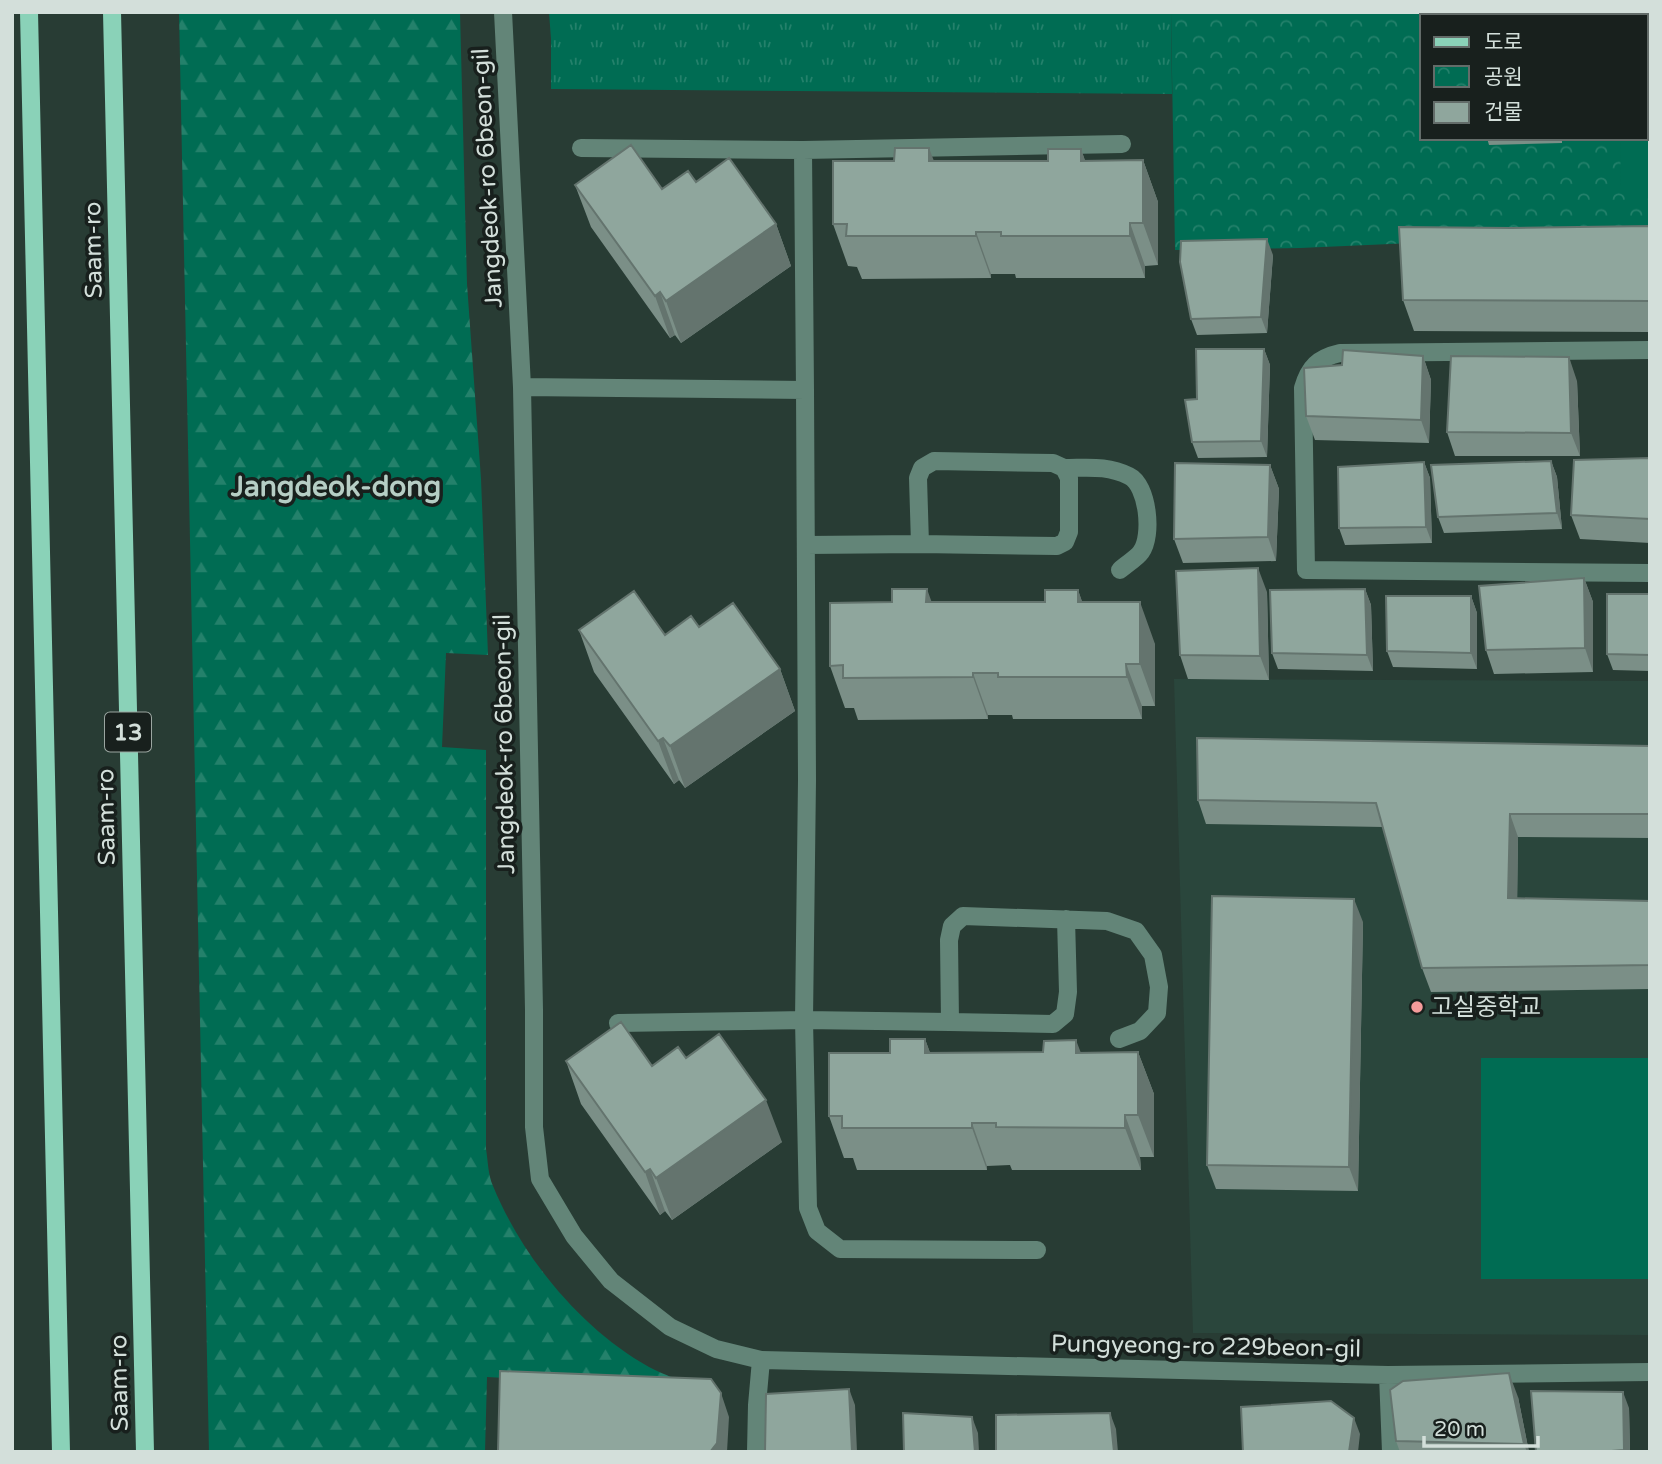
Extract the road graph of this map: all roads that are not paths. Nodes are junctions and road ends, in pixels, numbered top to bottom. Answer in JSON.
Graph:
{"nodes":[{"id":1,"x":29,"y":12,"type":"edge"},
{"id":2,"x":112,"y":12,"type":"edge"},
{"id":3,"x":503,"y":12,"type":"edge"},
{"id":4,"x":1122,"y":144,"type":"dead end"},
{"id":5,"x":582,"y":148,"type":"dead end"},
{"id":6,"x":803,"y":150,"type":"junction"},
{"id":7,"x":1650,"y":350,"type":"edge"},
{"id":8,"x":522,"y":387,"type":"junction"},
{"id":9,"x":805,"y":390,"type":"junction"},
{"id":10,"x":1064,"y":468,"type":"junction"},
{"id":11,"x":920,"y":544,"type":"junction"},
{"id":12,"x":806,"y":545,"type":"junction"},
{"id":13,"x":1120,"y":570,"type":"dead end"},
{"id":14,"x":1650,"y":573,"type":"edge"},
{"id":15,"x":1066,"y":919,"type":"junction"},
{"id":16,"x":804,"y":1020,"type":"junction"},
{"id":17,"x":950,"y":1022,"type":"junction"},
{"id":18,"x":618,"y":1023,"type":"edge"},
{"id":19,"x":1119,"y":1039,"type":"dead end"},
{"id":20,"x":1037,"y":1250,"type":"dead end"},
{"id":21,"x":761,"y":1360,"type":"junction"},
{"id":22,"x":1650,"y":1372,"type":"edge"},
{"id":23,"x":1388,"y":1375,"type":"junction"},
{"id":24,"x":61,"y":1452,"type":"edge"},
{"id":25,"x":145,"y":1452,"type":"edge"},
{"id":26,"x":757,"y":1452,"type":"edge"},
{"id":27,"x":1391,"y":1452,"type":"edge"}],
"edges":[{"from":1,"to":24,"type":"main road"},
{"from":2,"to":25,"type":"main road","name":"Saam-ro","number":"13"},
{"from":3,"to":8,"type":"street","name":"Jangdeok-ro 6beon-gil"},
{"from":4,"to":6,"type":"street"},
{"from":5,"to":6,"type":"street"},
{"from":6,"to":9,"type":"street"},
{"from":7,"to":14,"type":"street"},
{"from":8,"to":9,"type":"street"},
{"from":8,"to":21,"type":"street","name":"Jangdeok-ro 6beon-gil"},
{"from":9,"to":12,"type":"street"},
{"from":10,"to":11,"type":"street"},
{"from":10,"to":11,"type":"street"},
{"from":10,"to":13,"type":"street"},
{"from":11,"to":12,"type":"street"},
{"from":12,"to":16,"type":"street"},
{"from":15,"to":17,"type":"street"},
{"from":15,"to":17,"type":"street"},
{"from":15,"to":19,"type":"street"},
{"from":16,"to":17,"type":"street"},
{"from":16,"to":18,"type":"street"},
{"from":16,"to":20,"type":"street"},
{"from":21,"to":23,"type":"street","name":"Pungyeong-ro 229beon-gil"},
{"from":21,"to":26,"type":"street"},
{"from":22,"to":23,"type":"street","name":"Pungyeong-ro 229beon-gil"},
{"from":23,"to":27,"type":"street"}]}
